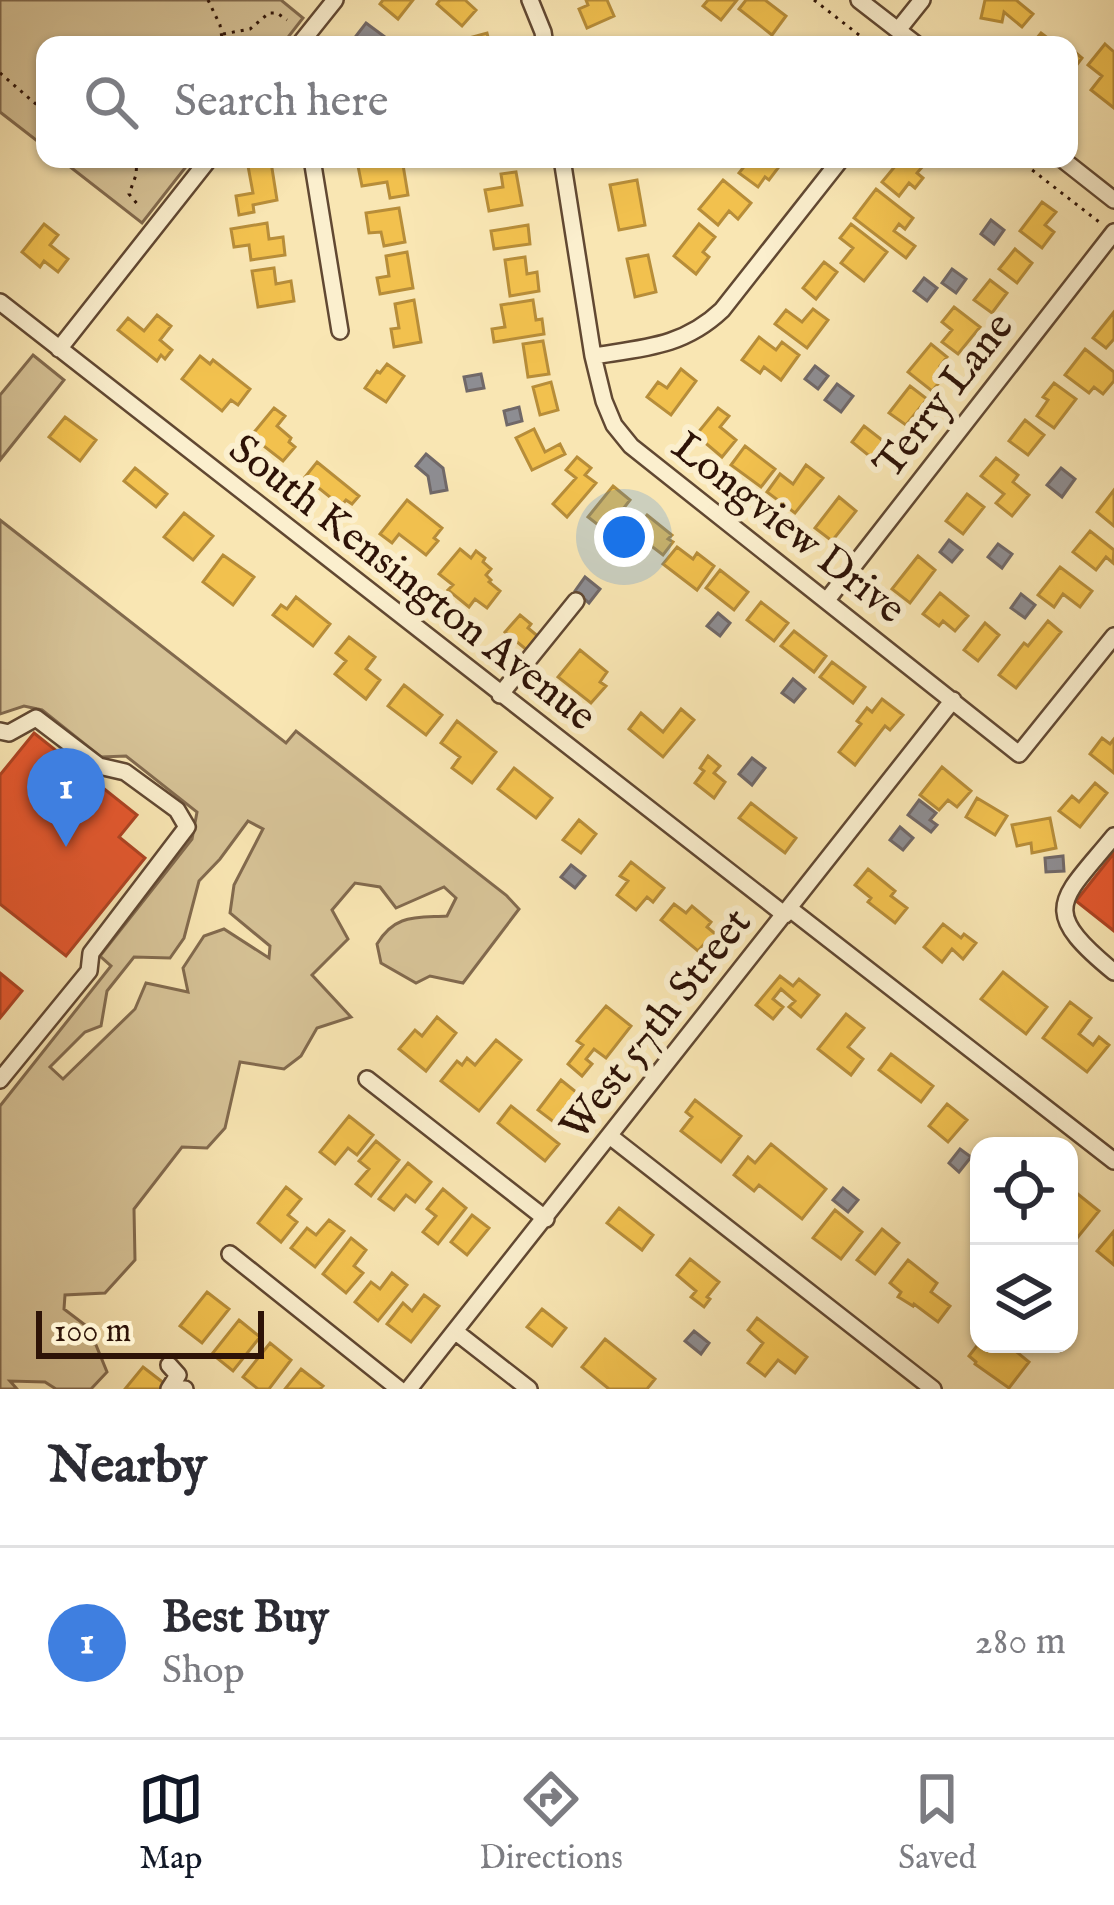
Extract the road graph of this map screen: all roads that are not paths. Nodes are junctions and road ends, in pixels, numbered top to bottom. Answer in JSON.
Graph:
{"nodes":[{"id":1,"x":335,"y":0,"type":"edge"},
{"id":2,"x":530,"y":0,"type":"edge"},
{"id":3,"x":859,"y":0,"type":"edge"},
{"id":4,"x":922,"y":0,"type":"edge"},
{"id":5,"x":898,"y":30,"type":"junction"},
{"id":6,"x":306,"y":36,"type":"edge"},
{"id":7,"x":544,"y":36,"type":"edge"},
{"id":8,"x":905,"y":36,"type":"edge"},
{"id":9,"x":202,"y":168,"type":"edge"},
{"id":10,"x":313,"y":168,"type":"edge"},
{"id":11,"x":563,"y":168,"type":"edge"},
{"id":12,"x":834,"y":168,"type":"edge"},
{"id":13,"x":1073,"y":168,"type":"edge"},
{"id":14,"x":1114,"y":200,"type":"edge"},
{"id":15,"x":1114,"y":233,"type":"edge"},
{"id":16,"x":0,"y":302,"type":"edge"},
{"id":17,"x":340,"y":331,"type":"dead end"},
{"id":18,"x":59,"y":349,"type":"junction"},
{"id":19,"x":593,"y":356,"type":"junction"},
{"id":20,"x":826,"y":599,"type":"junction"},
{"id":21,"x":576,"y":602,"type":"dead end"},
{"id":22,"x":1114,"y":636,"type":"edge"},
{"id":23,"x":500,"y":695,"type":"junction"},
{"id":24,"x":953,"y":700,"type":"junction"},
{"id":25,"x":0,"y":731,"type":"edge"},
{"id":26,"x":1114,"y":836,"type":"edge"},
{"id":27,"x":787,"y":912,"type":"junction"},
{"id":28,"x":1114,"y":972,"type":"edge"},
{"id":29,"x":367,"y":1079,"type":"dead end"},
{"id":30,"x":0,"y":1081,"type":"edge"},
{"id":31,"x":611,"y":1137,"type":"junction"},
{"id":32,"x":1114,"y":1162,"type":"edge"},
{"id":33,"x":546,"y":1219,"type":"junction"},
{"id":34,"x":230,"y":1255,"type":"dead end"},
{"id":35,"x":456,"y":1332,"type":"junction"},
{"id":36,"x":170,"y":1365,"type":"dead end"},
{"id":37,"x":169,"y":1389,"type":"edge"},
{"id":38,"x":399,"y":1389,"type":"edge"},
{"id":39,"x":410,"y":1389,"type":"edge"},
{"id":40,"x":529,"y":1389,"type":"edge"},
{"id":41,"x":933,"y":1389,"type":"edge"}],
"edges":[{"from":1,"to":6,"type":"street"},
{"from":2,"to":7,"type":"street"},
{"from":3,"to":5,"type":"street"},
{"from":4,"to":5,"type":"street"},
{"from":5,"to":8,"type":"street"},
{"from":9,"to":18,"type":"street"},
{"from":10,"to":17,"type":"street"},
{"from":11,"to":19,"type":"street","name":"Longview Drive"},
{"from":12,"to":19,"type":"street"},
{"from":13,"to":14,"type":"street"},
{"from":15,"to":20,"type":"street","name":"Terry Lane"},
{"from":16,"to":18,"type":"street","name":"South Kensington Avenue"},
{"from":18,"to":23,"type":"street","name":"South Kensington Avenue"},
{"from":19,"to":20,"type":"street","name":"Longview Drive"},
{"from":20,"to":24,"type":"street","name":"Longview Drive"},
{"from":21,"to":23,"type":"street"},
{"from":22,"to":24,"type":"street","name":"Longview Drive"},
{"from":23,"to":27,"type":"street","name":"South Kensington Avenue"},
{"from":24,"to":27,"type":"street","name":"West 57th Street"},
{"from":25,"to":30,"type":"street"},
{"from":26,"to":28,"type":"street"},
{"from":27,"to":31,"type":"street","name":"West 57th Street"},
{"from":27,"to":32,"type":"street","name":"South Kensington Avenue"},
{"from":29,"to":33,"type":"street"},
{"from":31,"to":33,"type":"street","name":"West 57th Street"},
{"from":31,"to":41,"type":"street"},
{"from":33,"to":35,"type":"street","name":"West 57th Street"},
{"from":34,"to":38,"type":"street"},
{"from":35,"to":39,"type":"street","name":"West 57th Street"},
{"from":35,"to":40,"type":"street"},
{"from":36,"to":37,"type":"street"}]}
